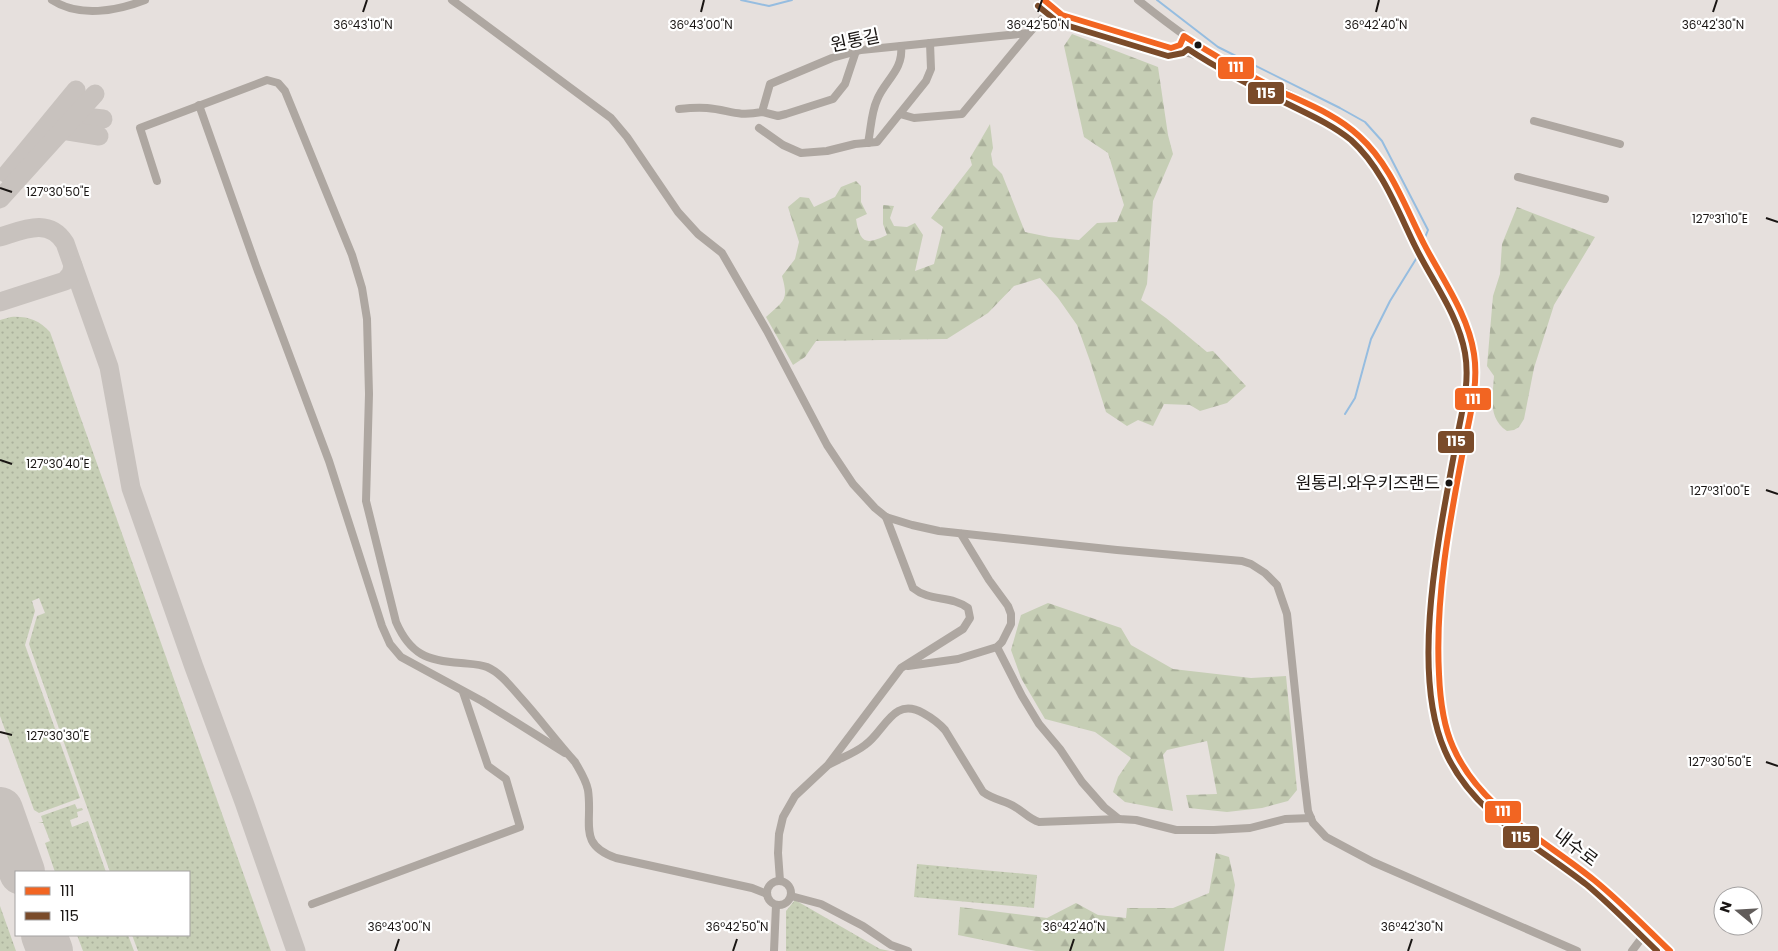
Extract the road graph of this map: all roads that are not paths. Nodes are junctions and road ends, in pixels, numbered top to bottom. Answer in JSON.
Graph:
{"nodes":[{"id":1,"x":52,"y":0,"type":"edge"},
{"id":2,"x":145,"y":0,"type":"edge"},
{"id":3,"x":452,"y":0,"type":"edge"},
{"id":4,"x":1044,"y":0,"type":"edge"},
{"id":5,"x":1138,"y":0,"type":"edge"},
{"id":6,"x":1052,"y":8,"type":"junction"},
{"id":7,"x":1029,"y":33,"type":"junction"},
{"id":8,"x":1184,"y":36,"type":"junction"},
{"id":9,"x":930,"y":44,"type":"junction"},
{"id":10,"x":901,"y":46,"type":"junction"},
{"id":11,"x":1171,"y":48,"type":"junction"},
{"id":12,"x":856,"y":51,"type":"junction"},
{"id":13,"x":1234,"y":67,"type":"junction"},
{"id":14,"x":199,"y":105,"type":"junction"},
{"id":15,"x":679,"y":109,"type":"dead end"},
{"id":16,"x":762,"y":112,"type":"junction"},
{"id":17,"x":900,"y":114,"type":"junction"},
{"id":18,"x":1534,"y":121,"type":"dead end"},
{"id":19,"x":759,"y":128,"type":"dead end"},
{"id":20,"x":868,"y":143,"type":"junction"},
{"id":21,"x":1620,"y":144,"type":"dead end"},
{"id":22,"x":1518,"y":177,"type":"dead end"},
{"id":23,"x":157,"y":181,"type":"dead end"},
{"id":24,"x":1606,"y":199,"type":"dead end"},
{"id":25,"x":886,"y":517,"type":"junction"},
{"id":26,"x":961,"y":534,"type":"junction"},
{"id":27,"x":997,"y":646,"type":"junction"},
{"id":28,"x":901,"y":668,"type":"junction"},
{"id":29,"x":463,"y":692,"type":"junction"},
{"id":30,"x":568,"y":755,"type":"junction"},
{"id":31,"x":828,"y":765,"type":"junction"},
{"id":32,"x":1311,"y":818,"type":"junction"},
{"id":33,"x":1119,"y":819,"type":"junction"},
{"id":34,"x":780,"y":882,"type":"junction"},
{"id":35,"x":767,"y":894,"type":"junction"},
{"id":36,"x":791,"y":896,"type":"junction"},
{"id":37,"x":312,"y":904,"type":"dead end"},
{"id":38,"x":776,"y":905,"type":"junction"},
{"id":39,"x":1647,"y":931,"type":"junction"},
{"id":40,"x":774,"y":951,"type":"edge"},
{"id":41,"x":908,"y":951,"type":"edge"},
{"id":42,"x":1577,"y":951,"type":"edge"},
{"id":43,"x":1632,"y":951,"type":"edge"},
{"id":44,"x":1670,"y":951,"type":"edge"}],
"edges":[{"from":1,"to":2,"type":"street"},
{"from":3,"to":25,"type":"street"},
{"from":4,"to":6,"type":"street"},
{"from":5,"to":8,"type":"street"},
{"from":6,"to":7,"type":"street"},
{"from":6,"to":11,"type":"street"},
{"from":7,"to":9,"type":"street","name":"원통길"},
{"from":7,"to":17,"type":"street"},
{"from":8,"to":11,"type":"street"},
{"from":8,"to":13,"type":"street"},
{"from":9,"to":10,"type":"street","name":"원통길"},
{"from":9,"to":17,"type":"street"},
{"from":10,"to":12,"type":"street","name":"원통길"},
{"from":10,"to":20,"type":"street"},
{"from":11,"to":13,"type":"street"},
{"from":12,"to":16,"type":"street","name":"원통길"},
{"from":12,"to":16,"type":"street"},
{"from":13,"to":39,"type":"street","name":"내수로"},
{"from":14,"to":23,"type":"street"},
{"from":14,"to":29,"type":"street"},
{"from":14,"to":30,"type":"street"},
{"from":15,"to":16,"type":"street"},
{"from":17,"to":20,"type":"street"},
{"from":18,"to":21,"type":"street"},
{"from":19,"to":20,"type":"street"},
{"from":22,"to":24,"type":"street"},
{"from":25,"to":26,"type":"street"},
{"from":25,"to":28,"type":"street"},
{"from":26,"to":27,"type":"street"},
{"from":26,"to":32,"type":"street"},
{"from":27,"to":28,"type":"street"},
{"from":27,"to":33,"type":"street"},
{"from":28,"to":31,"type":"street"},
{"from":29,"to":30,"type":"street"},
{"from":29,"to":37,"type":"street"},
{"from":30,"to":35,"type":"street"},
{"from":31,"to":33,"type":"street"},
{"from":31,"to":34,"type":"street"},
{"from":32,"to":33,"type":"street"},
{"from":32,"to":42,"type":"street"},
{"from":34,"to":35,"type":"street"},
{"from":34,"to":36,"type":"street"},
{"from":35,"to":38,"type":"street"},
{"from":36,"to":38,"type":"street"},
{"from":36,"to":41,"type":"street"},
{"from":38,"to":40,"type":"street"},
{"from":39,"to":43,"type":"street"},
{"from":39,"to":44,"type":"street","name":"내수로"}]}
